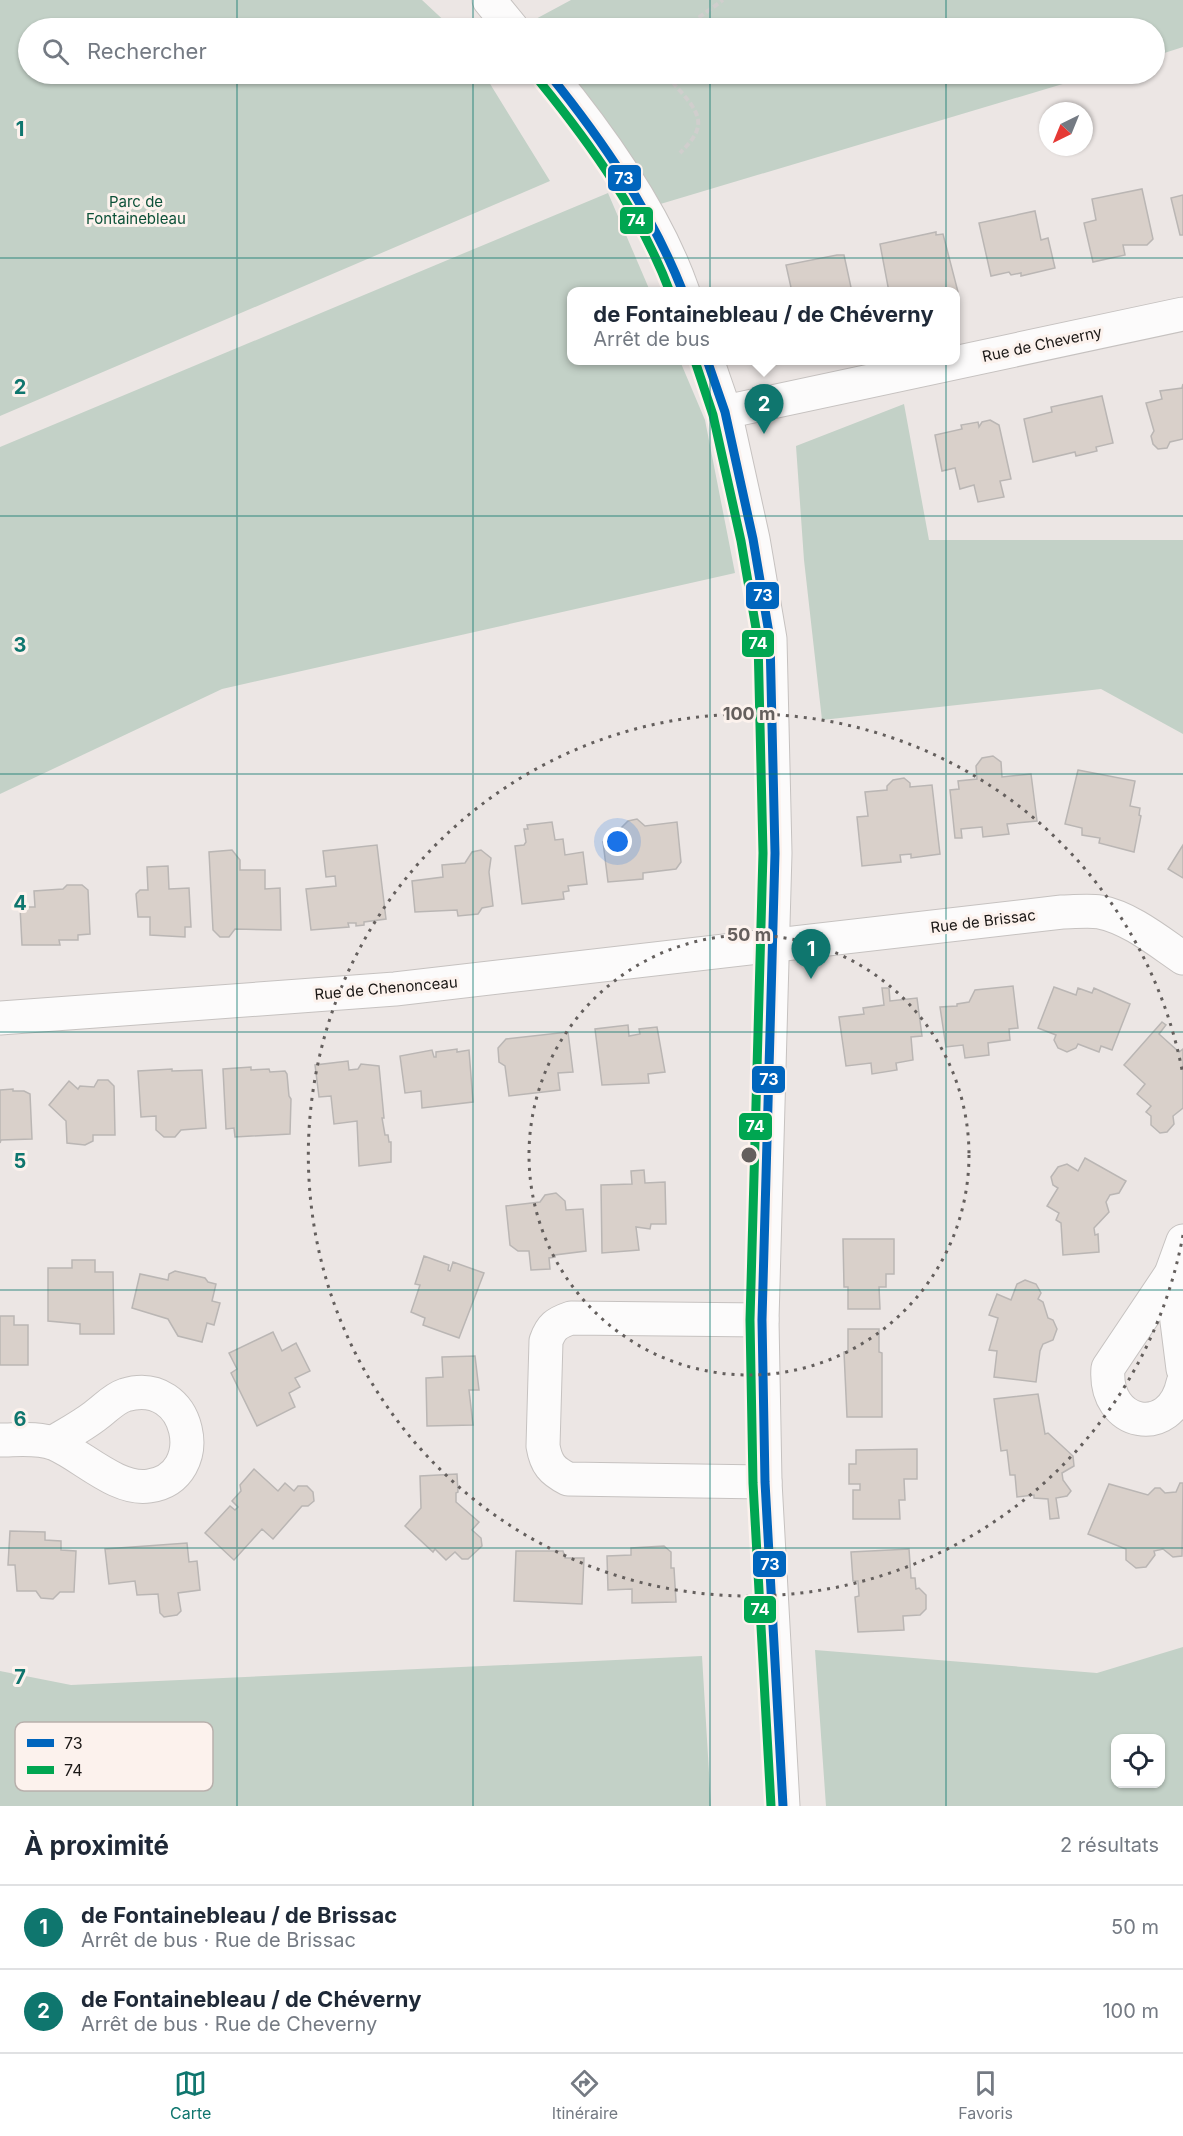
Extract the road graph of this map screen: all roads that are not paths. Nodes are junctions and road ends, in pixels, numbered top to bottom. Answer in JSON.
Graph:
{"nodes":[{"id":1,"x":489,"y":0,"type":"edge"},
{"id":2,"x":504,"y":18,"type":"edge"},
{"id":3,"x":557,"y":84,"type":"edge"},
{"id":4,"x":681,"y":287,"type":"edge"},
{"id":5,"x":1183,"y":314,"type":"edge"},
{"id":6,"x":960,"y":362,"type":"edge"},
{"id":7,"x":709,"y":365,"type":"edge"},
{"id":8,"x":945,"y":365,"type":"edge"},
{"id":9,"x":725,"y":412,"type":"junction"},
{"id":10,"x":771,"y":947,"type":"junction"},
{"id":11,"x":1183,"y":958,"type":"edge"},
{"id":12,"x":0,"y":1018,"type":"edge"},
{"id":13,"x":1183,"y":1241,"type":"edge"},
{"id":14,"x":1171,"y":1274,"type":"junction"},
{"id":15,"x":762,"y":1320,"type":"junction"},
{"id":16,"x":1183,"y":1369,"type":"edge"},
{"id":17,"x":1183,"y":1383,"type":"edge"},
{"id":18,"x":0,"y":1440,"type":"edge"},
{"id":19,"x":52,"y":1443,"type":"dead end"},
{"id":20,"x":765,"y":1482,"type":"junction"},
{"id":21,"x":783,"y":1806,"type":"edge"}],
"edges":[{"from":1,"to":2,"type":"street"},
{"from":3,"to":4,"type":"street"},
{"from":5,"to":6,"type":"street","name":"Rue de Cheverny"},
{"from":7,"to":9,"type":"street"},
{"from":8,"to":9,"type":"street","name":"Rue de Cheverny"},
{"from":9,"to":10,"type":"street"},
{"from":10,"to":11,"type":"street","name":"Rue de Brissac"},
{"from":10,"to":12,"type":"street","name":"Rue de Chenonceau"},
{"from":10,"to":15,"type":"street"},
{"from":13,"to":14,"type":"street"},
{"from":14,"to":16,"type":"street"},
{"from":14,"to":17,"type":"street"},
{"from":15,"to":20,"type":"street"},
{"from":15,"to":20,"type":"street"},
{"from":18,"to":19,"type":"street"},
{"from":20,"to":21,"type":"street"}]}
